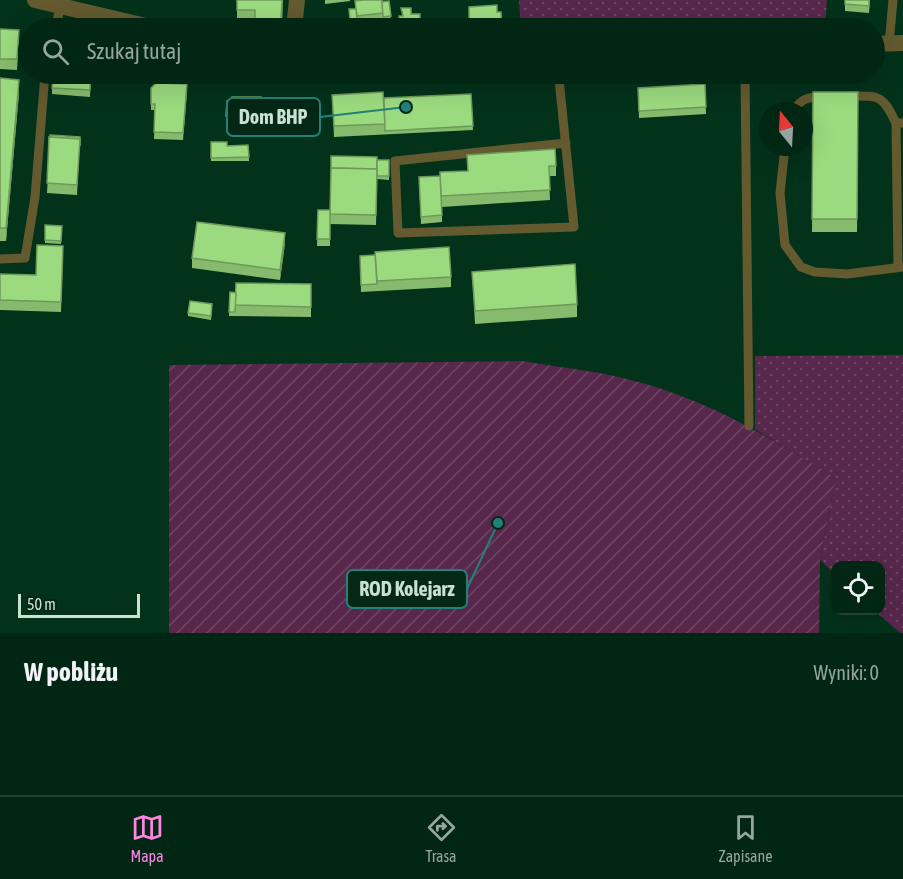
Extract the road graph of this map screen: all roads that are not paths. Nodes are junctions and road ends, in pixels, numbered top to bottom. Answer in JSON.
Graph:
{"nodes":[{"id":1,"x":35,"y":0,"type":"edge"},
{"id":2,"x":297,"y":0,"type":"edge"},
{"id":3,"x":893,"y":0,"type":"edge"},
{"id":4,"x":61,"y":5,"type":"junction"},
{"id":5,"x":58,"y":18,"type":"edge"},
{"id":6,"x":114,"y":18,"type":"edge"},
{"id":7,"x":295,"y":18,"type":"edge"},
{"id":8,"x":889,"y":44,"type":"edge"},
{"id":9,"x":44,"y":84,"type":"edge"},
{"id":10,"x":560,"y":84,"type":"edge"},
{"id":11,"x":745,"y":84,"type":"edge"},
{"id":12,"x":801,"y":102,"type":"edge"},
{"id":13,"x":900,"y":123,"type":"edge"},
{"id":14,"x":566,"y":143,"type":"junction"},
{"id":15,"x":783,"y":156,"type":"edge"},
{"id":16,"x":0,"y":259,"type":"edge"},
{"id":17,"x":901,"y":267,"type":"edge"},
{"id":18,"x":748,"y":426,"type":"dead end"}],
"edges":[{"from":1,"to":4,"type":"street"},
{"from":2,"to":7,"type":"street"},
{"from":3,"to":8,"type":"lane"},
{"from":4,"to":5,"type":"lane"},
{"from":4,"to":6,"type":"street"},
{"from":9,"to":16,"type":"lane"},
{"from":10,"to":14,"type":"lane"},
{"from":11,"to":18,"type":"lane"},
{"from":12,"to":13,"type":"lane"},
{"from":13,"to":17,"type":"lane"},
{"from":14,"to":14,"type":"lane"},
{"from":15,"to":17,"type":"lane"}]}
